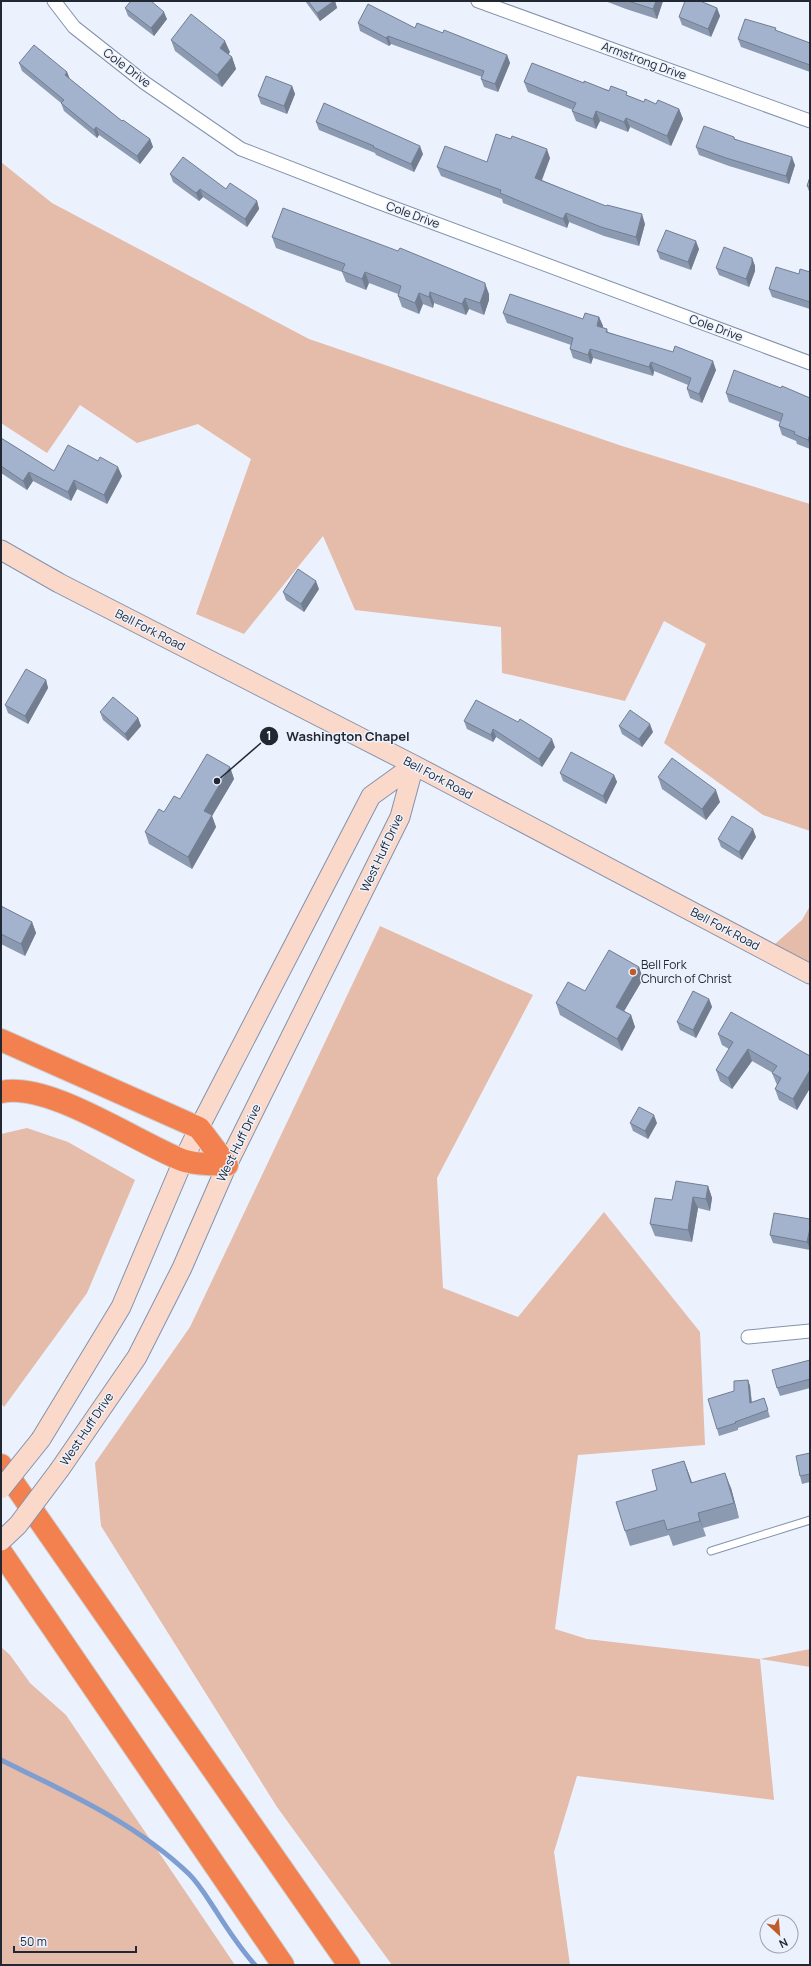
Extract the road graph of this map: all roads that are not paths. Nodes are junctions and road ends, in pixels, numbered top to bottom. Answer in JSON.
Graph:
{"nodes":[{"id":1,"x":54,"y":1,"type":"edge"},
{"id":2,"x":478,"y":1,"type":"edge"},
{"id":3,"x":810,"y":121,"type":"edge"},
{"id":4,"x":810,"y":363,"type":"edge"},
{"id":5,"x":1,"y":550,"type":"edge"},
{"id":6,"x":414,"y":765,"type":"junction"},
{"id":7,"x":810,"y":974,"type":"edge"},
{"id":8,"x":1,"y":1040,"type":"edge"},
{"id":9,"x":1,"y":1092,"type":"edge"},
{"id":10,"x":199,"y":1128,"type":"junction"},
{"id":11,"x":183,"y":1161,"type":"junction"},
{"id":12,"x":227,"y":1165,"type":"junction"},
{"id":13,"x":810,"y":1331,"type":"edge"},
{"id":14,"x":748,"y":1337,"type":"dead end"},
{"id":15,"x":1,"y":1465,"type":"edge"},
{"id":16,"x":1,"y":1489,"type":"edge"},
{"id":17,"x":810,"y":1520,"type":"edge"},
{"id":18,"x":1,"y":1541,"type":"edge"},
{"id":19,"x":711,"y":1551,"type":"dead end"},
{"id":20,"x":1,"y":1552,"type":"edge"},
{"id":21,"x":283,"y":1965,"type":"edge"},
{"id":22,"x":349,"y":1965,"type":"edge"}],
"edges":[{"from":1,"to":4,"type":"street","name":"Cole Drive"},
{"from":2,"to":3,"type":"street","name":"Armstrong Drive"},
{"from":5,"to":6,"type":"main road","name":"Bell Fork Road"},
{"from":6,"to":7,"type":"main road","name":"Bell Fork Road"},
{"from":6,"to":10,"type":"main road"},
{"from":6,"to":12,"type":"main road","name":"West Huff Drive"},
{"from":8,"to":10,"type":"highway"},
{"from":9,"to":11,"type":"highway"},
{"from":10,"to":11,"type":"main road"},
{"from":10,"to":12,"type":"highway"},
{"from":11,"to":12,"type":"highway"},
{"from":11,"to":16,"type":"main road","bridge":true},
{"from":12,"to":18,"type":"main road","name":"West Huff Drive","bridge":true},
{"from":13,"to":14,"type":"street"},
{"from":15,"to":22,"type":"highway"},
{"from":17,"to":19,"type":"lane"},
{"from":20,"to":21,"type":"highway"}]}
